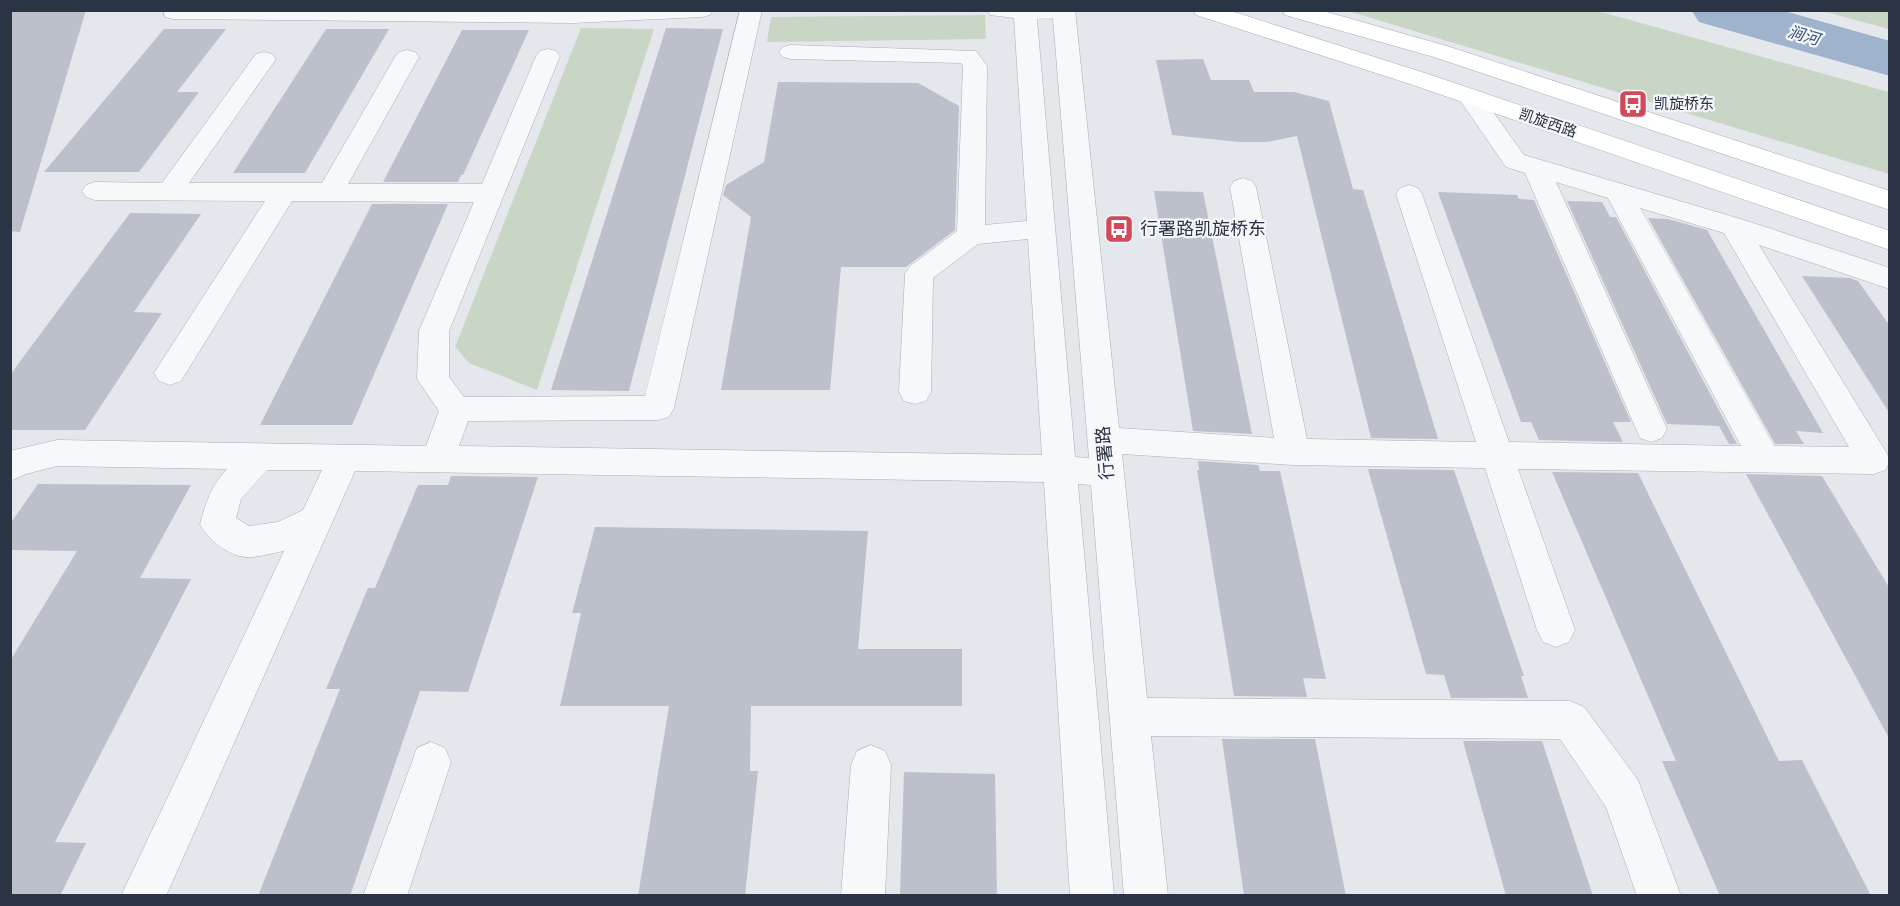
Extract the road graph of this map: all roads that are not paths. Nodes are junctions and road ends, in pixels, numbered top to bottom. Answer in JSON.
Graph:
{"nodes":[{"id":1,"x":174,"y":10,"type":"edge"},
{"id":2,"x":702,"y":10,"type":"edge"},
{"id":3,"x":751,"y":10,"type":"edge"},
{"id":4,"x":998,"y":10,"type":"edge"},
{"id":5,"x":1204,"y":10,"type":"edge"},
{"id":6,"x":1293,"y":10,"type":"edge"},
{"id":7,"x":686,"y":11,"type":"edge"},
{"id":8,"x":1024,"y":11,"type":"edge"},
{"id":9,"x":326,"y":12,"type":"edge"},
{"id":10,"x":509,"y":13,"type":"edge"},
{"id":11,"x":1064,"y":13,"type":"edge"},
{"id":12,"x":791,"y":52,"type":"dead end"},
{"id":13,"x":548,"y":56,"type":"dead end"},
{"id":14,"x":407,"y":57,"type":"dead end"},
{"id":15,"x":264,"y":59,"type":"dead end"},
{"id":16,"x":1469,"y":96,"type":"junction"},
{"id":17,"x":1536,"y":167,"type":"junction"},
{"id":18,"x":1243,"y":187,"type":"dead end"},
{"id":19,"x":95,"y":191,"type":"dead end"},
{"id":20,"x":169,"y":192,"type":"junction"},
{"id":21,"x":284,"y":192,"type":"junction"},
{"id":22,"x":330,"y":192,"type":"junction"},
{"id":23,"x":1618,"y":192,"type":"junction"},
{"id":24,"x":492,"y":193,"type":"junction"},
{"id":25,"x":1409,"y":194,"type":"dead end"},
{"id":26,"x":1890,"y":201,"type":"edge"},
{"id":27,"x":1734,"y":227,"type":"junction"},
{"id":28,"x":1042,"y":229,"type":"junction"},
{"id":29,"x":971,"y":235,"type":"junction"},
{"id":30,"x":1890,"y":241,"type":"edge"},
{"id":31,"x":1890,"y":279,"type":"edge"},
{"id":32,"x":170,"y":374,"type":"dead end"},
{"id":33,"x":915,"y":392,"type":"dead end"},
{"id":34,"x":456,"y":409,"type":"junction"},
{"id":35,"x":1651,"y":429,"type":"dead end"},
{"id":36,"x":1104,"y":440,"type":"junction"},
{"id":37,"x":1293,"y":452,"type":"junction"},
{"id":38,"x":1497,"y":455,"type":"junction"},
{"id":39,"x":258,"y":457,"type":"junction"},
{"id":40,"x":344,"y":458,"type":"junction"},
{"id":41,"x":437,"y":460,"type":"junction"},
{"id":42,"x":1765,"y":460,"type":"junction"},
{"id":43,"x":1882,"y":461,"type":"edge"},
{"id":44,"x":10,"y":468,"type":"edge"},
{"id":45,"x":1059,"y":469,"type":"junction"},
{"id":46,"x":1106,"y":472,"type":"junction"},
{"id":47,"x":314,"y":522,"type":"junction"},
{"id":48,"x":1556,"y":630,"type":"dead end"},
{"id":49,"x":1130,"y":717,"type":"junction"},
{"id":50,"x":431,"y":762,"type":"dead end"},
{"id":51,"x":871,"y":765,"type":"dead end"},
{"id":52,"x":143,"y":896,"type":"edge"},
{"id":53,"x":385,"y":896,"type":"edge"},
{"id":54,"x":862,"y":896,"type":"edge"},
{"id":55,"x":1092,"y":896,"type":"edge"},
{"id":56,"x":1146,"y":896,"type":"edge"},
{"id":57,"x":1659,"y":896,"type":"edge"}],
"edges":[{"from":1,"to":9,"type":"street"},
{"from":2,"to":7,"type":"street"},
{"from":3,"to":34,"type":"street"},
{"from":4,"to":8,"type":"street"},
{"from":5,"to":16,"type":"main road","name":"凯旋西路"},
{"from":6,"to":26,"type":"main road","name":"凯旋西路"},
{"from":7,"to":10,"type":"street"},
{"from":8,"to":11,"type":"street"},
{"from":8,"to":28,"type":"street"},
{"from":9,"to":10,"type":"street"},
{"from":11,"to":36,"type":"street","name":"行署路"},
{"from":12,"to":29,"type":"street"},
{"from":13,"to":24,"type":"street"},
{"from":14,"to":22,"type":"street"},
{"from":15,"to":20,"type":"street"},
{"from":16,"to":17,"type":"street"},
{"from":16,"to":30,"type":"main road","name":"凯旋西路"},
{"from":17,"to":23,"type":"street"},
{"from":17,"to":35,"type":"street"},
{"from":18,"to":37,"type":"street"},
{"from":19,"to":20,"type":"street"},
{"from":20,"to":21,"type":"street"},
{"from":21,"to":22,"type":"street"},
{"from":21,"to":32,"type":"street"},
{"from":22,"to":24,"type":"street"},
{"from":23,"to":27,"type":"street"},
{"from":23,"to":42,"type":"street"},
{"from":24,"to":34,"type":"street"},
{"from":25,"to":38,"type":"street"},
{"from":27,"to":31,"type":"street"},
{"from":27,"to":43,"type":"street"},
{"from":28,"to":29,"type":"street"},
{"from":28,"to":45,"type":"street"},
{"from":29,"to":33,"type":"street"},
{"from":34,"to":41,"type":"street"},
{"from":36,"to":37,"type":"street"},
{"from":36,"to":46,"type":"street","name":"行署路"},
{"from":37,"to":38,"type":"street"},
{"from":38,"to":42,"type":"street"},
{"from":38,"to":48,"type":"street"},
{"from":39,"to":40,"type":"street"},
{"from":39,"to":44,"type":"street"},
{"from":39,"to":47,"type":"street"},
{"from":40,"to":41,"type":"street"},
{"from":40,"to":47,"type":"street"},
{"from":41,"to":45,"type":"street"},
{"from":42,"to":43,"type":"street"},
{"from":45,"to":46,"type":"street"},
{"from":45,"to":55,"type":"street"},
{"from":46,"to":49,"type":"street","name":"行署路"},
{"from":47,"to":52,"type":"street"},
{"from":49,"to":56,"type":"street","name":"行署路"},
{"from":49,"to":57,"type":"street"},
{"from":50,"to":53,"type":"street"},
{"from":51,"to":54,"type":"street"}]}
